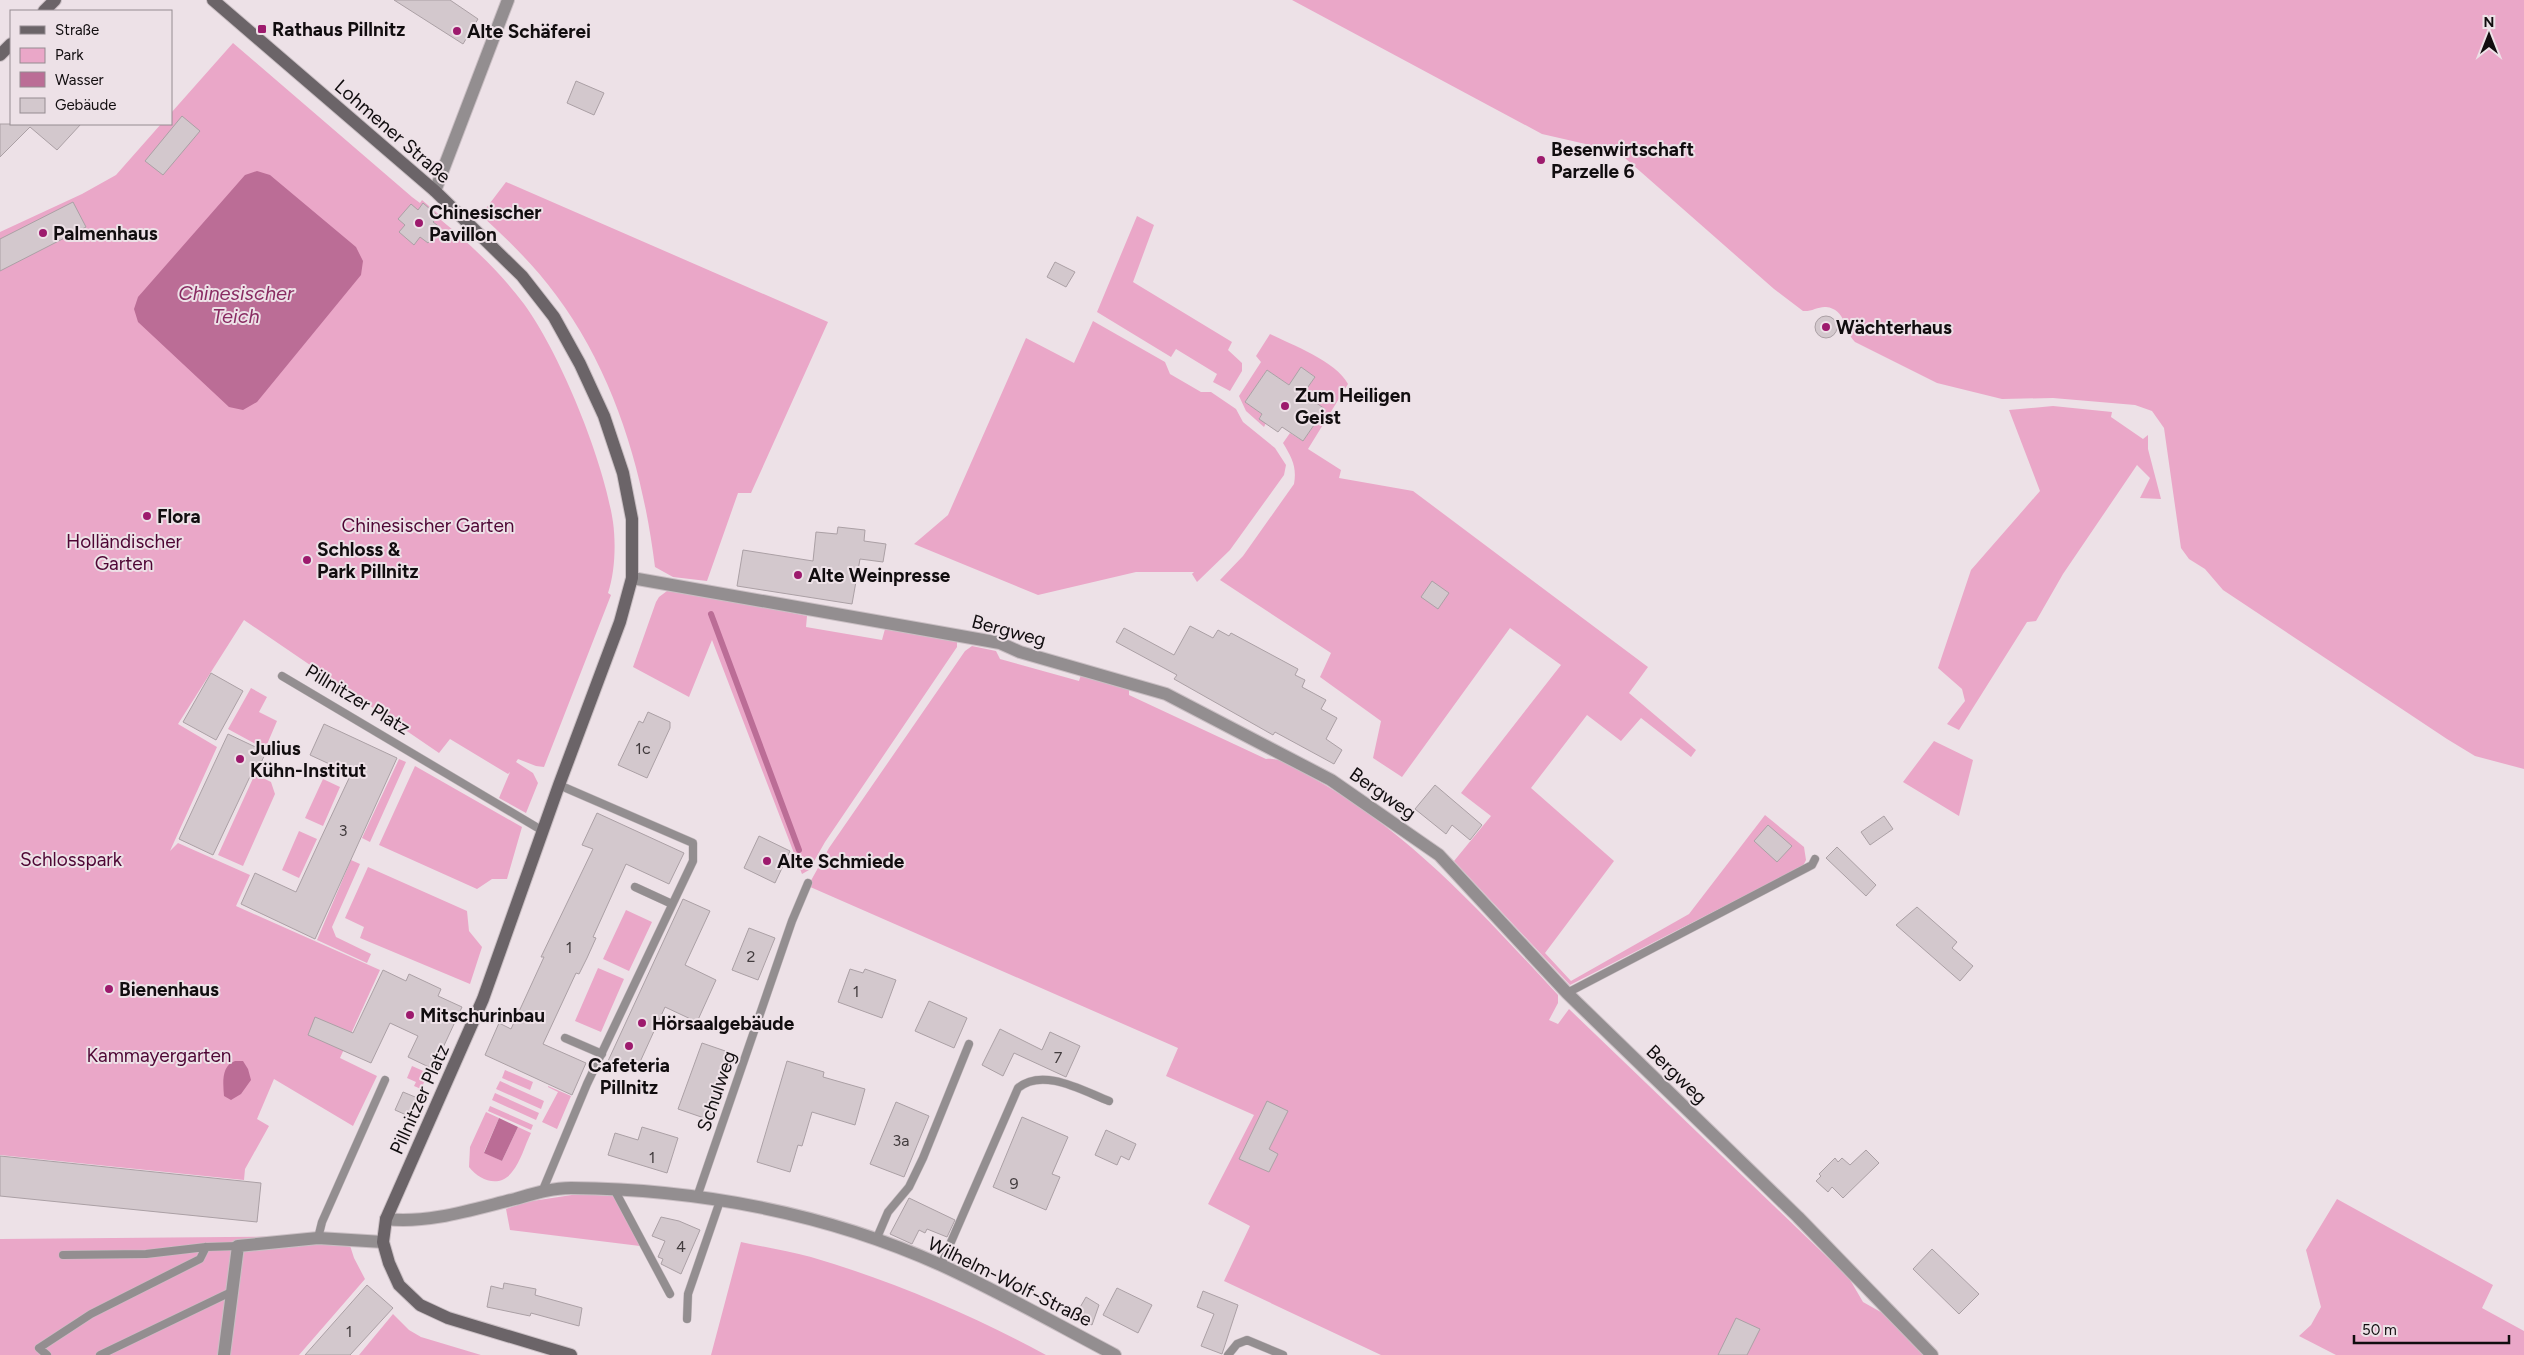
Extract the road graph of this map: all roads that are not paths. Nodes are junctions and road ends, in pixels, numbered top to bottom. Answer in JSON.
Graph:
{"nodes":[{"id":1,"x":55,"y":0,"type":"edge"},
{"id":2,"x":213,"y":0,"type":"edge"},
{"id":3,"x":508,"y":0,"type":"edge"},
{"id":4,"x":45,"y":10,"type":"edge"},
{"id":5,"x":10,"y":45,"type":"edge"},
{"id":6,"x":0,"y":55,"type":"edge"},
{"id":7,"x":435,"y":192,"type":"junction"},
{"id":8,"x":632,"y":578,"type":"junction"},
{"id":9,"x":282,"y":676,"type":"dead end"},
{"id":10,"x":559,"y":784,"type":"junction"},
{"id":11,"x":543,"y":831,"type":"junction"},
{"id":12,"x":1815,"y":859,"type":"dead end"},
{"id":13,"x":808,"y":883,"type":"dead end"},
{"id":14,"x":635,"y":887,"type":"dead end"},
{"id":15,"x":672,"y":904,"type":"junction"},
{"id":16,"x":1567,"y":993,"type":"junction"},
{"id":17,"x":565,"y":1038,"type":"dead end"},
{"id":18,"x":969,"y":1044,"type":"dead end"},
{"id":19,"x":602,"y":1054,"type":"junction"},
{"id":20,"x":385,"y":1080,"type":"dead end"},
{"id":21,"x":1109,"y":1101,"type":"dead end"},
{"id":22,"x":614,"y":1189,"type":"junction"},
{"id":23,"x":542,"y":1192,"type":"junction"},
{"id":24,"x":696,"y":1197,"type":"junction"},
{"id":25,"x":720,"y":1201,"type":"junction"},
{"id":26,"x":386,"y":1219,"type":"junction"},
{"id":27,"x":318,"y":1238,"type":"junction"},
{"id":28,"x":876,"y":1240,"type":"junction"},
{"id":29,"x":383,"y":1242,"type":"junction"},
{"id":30,"x":238,"y":1246,"type":"junction"},
{"id":31,"x":206,"y":1247,"type":"junction"},
{"id":32,"x":63,"y":1254,"type":"dead end"},
{"id":33,"x":941,"y":1264,"type":"junction"},
{"id":34,"x":232,"y":1292,"type":"junction"},
{"id":35,"x":670,"y":1294,"type":"dead end"},
{"id":36,"x":687,"y":1319,"type":"dead end"},
{"id":37,"x":47,"y":1355,"type":"edge"},
{"id":38,"x":100,"y":1355,"type":"edge"},
{"id":39,"x":224,"y":1355,"type":"edge"},
{"id":40,"x":571,"y":1355,"type":"edge"},
{"id":41,"x":1115,"y":1355,"type":"edge"},
{"id":42,"x":1228,"y":1355,"type":"edge"},
{"id":43,"x":1283,"y":1355,"type":"edge"},
{"id":44,"x":1932,"y":1355,"type":"edge"}],
"edges":[{"from":1,"to":4,"type":"main road"},
{"from":2,"to":7,"type":"main road","name":"Lohmener Straße"},
{"from":3,"to":7,"type":"street"},
{"from":5,"to":6,"type":"main road"},
{"from":7,"to":8,"type":"main road","name":"Lohmener Straße"},
{"from":8,"to":10,"type":"main road","name":"Pillnitzer Platz"},
{"from":8,"to":16,"type":"street","name":"Bergweg"},
{"from":9,"to":11,"type":"lane","name":"Pillnitzer Platz"},
{"from":10,"to":11,"type":"main road","name":"Pillnitzer Platz"},
{"from":10,"to":15,"type":"lane"},
{"from":11,"to":26,"type":"main road","name":"Pillnitzer Platz"},
{"from":12,"to":16,"type":"lane"},
{"from":13,"to":24,"type":"lane","name":"Schulweg"},
{"from":14,"to":15,"type":"lane"},
{"from":15,"to":19,"type":"lane"},
{"from":16,"to":44,"type":"street","name":"Bergweg"},
{"from":17,"to":19,"type":"lane"},
{"from":18,"to":28,"type":"lane"},
{"from":19,"to":23,"type":"lane"},
{"from":20,"to":27,"type":"lane"},
{"from":21,"to":33,"type":"lane"},
{"from":22,"to":23,"type":"street","name":"Wilhelm-Wolf-Straße"},
{"from":22,"to":24,"type":"street","name":"Wilhelm-Wolf-Straße"},
{"from":22,"to":35,"type":"lane"},
{"from":23,"to":26,"type":"street","name":"Wilhelm-Wolf-Straße"},
{"from":24,"to":25,"type":"street","name":"Wilhelm-Wolf-Straße"},
{"from":25,"to":28,"type":"street","name":"Wilhelm-Wolf-Straße"},
{"from":25,"to":36,"type":"lane"},
{"from":26,"to":29,"type":"main road","name":"Pillnitzer Platz"},
{"from":27,"to":29,"type":"street"},
{"from":27,"to":30,"type":"street"},
{"from":28,"to":33,"type":"street","name":"Wilhelm-Wolf-Straße"},
{"from":29,"to":40,"type":"main road"},
{"from":30,"to":31,"type":"lane"},
{"from":30,"to":34,"type":"street"},
{"from":31,"to":32,"type":"lane"},
{"from":31,"to":37,"type":"lane"},
{"from":33,"to":41,"type":"street","name":"Wilhelm-Wolf-Straße"},
{"from":34,"to":38,"type":"lane"},
{"from":34,"to":39,"type":"street"},
{"from":42,"to":43,"type":"lane"}]}
